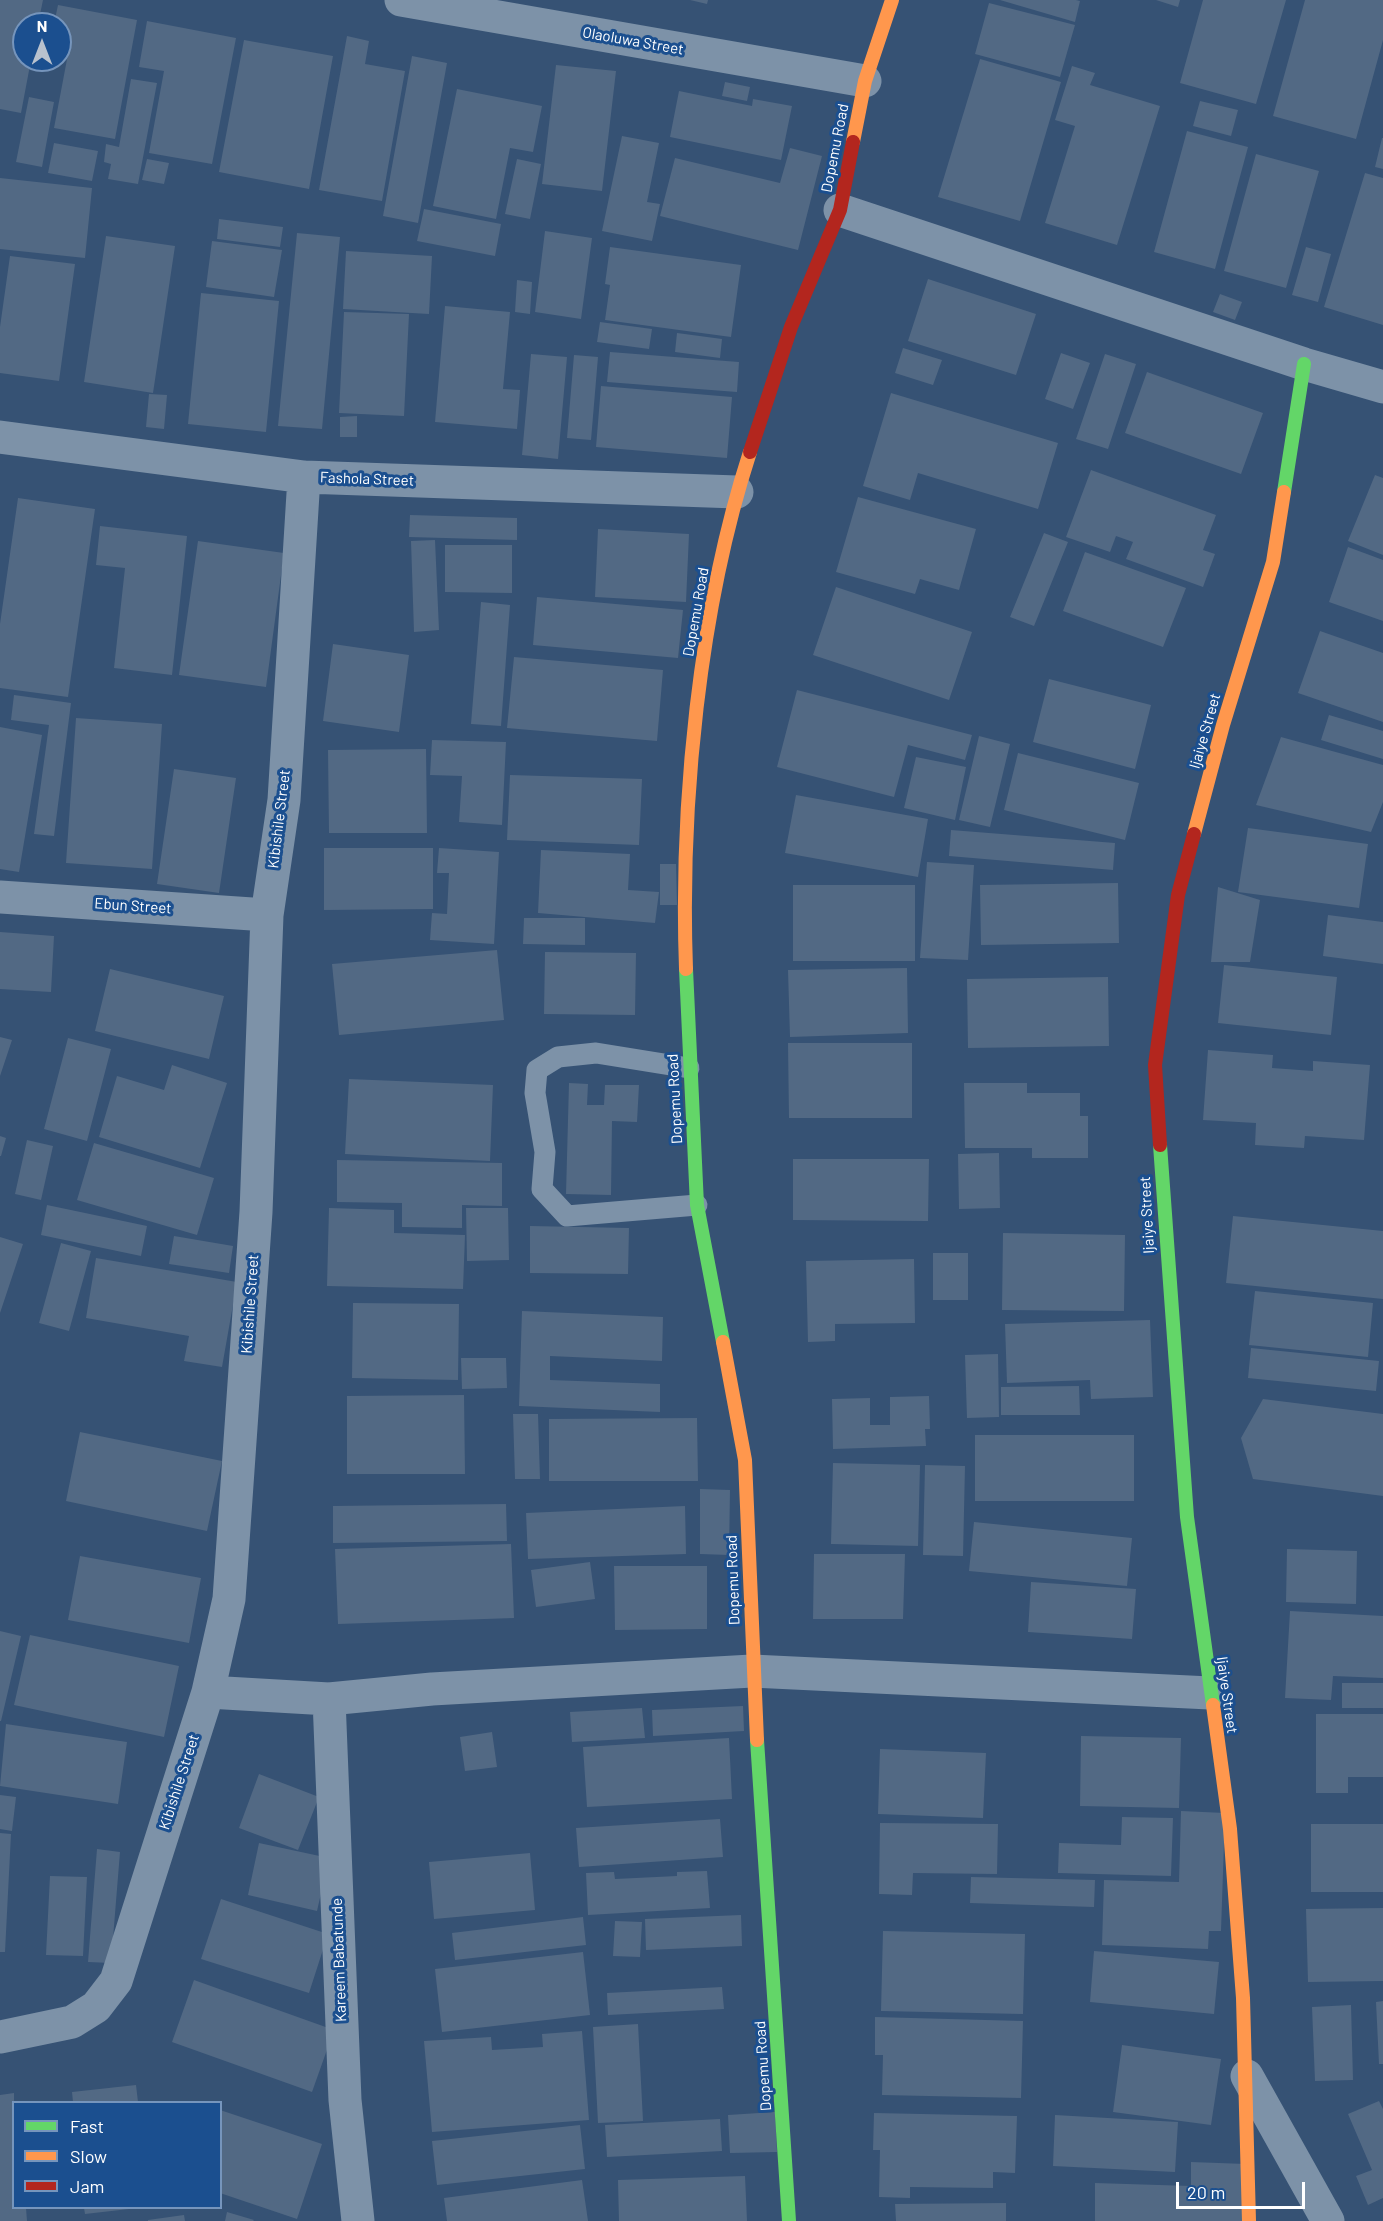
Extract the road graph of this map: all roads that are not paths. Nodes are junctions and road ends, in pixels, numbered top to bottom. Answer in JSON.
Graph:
{"nodes":[{"id":1,"x":401,"y":0,"type":"edge"},
{"id":2,"x":892,"y":0,"type":"edge"},
{"id":3,"x":865,"y":81,"type":"junction"},
{"id":4,"x":840,"y":210,"type":"junction"},
{"id":5,"x":1304,"y":364,"type":"junction"},
{"id":6,"x":1383,"y":387,"type":"edge"},
{"id":7,"x":0,"y":437,"type":"edge"},
{"id":8,"x":304,"y":477,"type":"junction"},
{"id":9,"x":738,"y":492,"type":"junction"},
{"id":10,"x":0,"y":897,"type":"edge"},
{"id":11,"x":267,"y":915,"type":"junction"},
{"id":12,"x":689,"y":1068,"type":"junction"},
{"id":13,"x":698,"y":1205,"type":"junction"},
{"id":14,"x":753,"y":1671,"type":"junction"},
{"id":15,"x":208,"y":1692,"type":"junction"},
{"id":16,"x":1210,"y":1693,"type":"junction"},
{"id":17,"x":329,"y":1699,"type":"junction"},
{"id":18,"x":0,"y":2037,"type":"edge"},
{"id":19,"x":1247,"y":2076,"type":"junction"},
{"id":20,"x":358,"y":2221,"type":"edge"},
{"id":21,"x":789,"y":2221,"type":"edge"},
{"id":22,"x":1249,"y":2221,"type":"edge"},
{"id":23,"x":1328,"y":2221,"type":"edge"}],
"edges":[{"from":1,"to":3,"type":"street","name":"Olaoluwa Street"},
{"from":2,"to":3,"type":"main road","name":"Dopemu Road"},
{"from":3,"to":4,"type":"main road","name":"Dopemu Road"},
{"from":4,"to":5,"type":"street"},
{"from":4,"to":9,"type":"main road","name":"Dopemu Road"},
{"from":5,"to":6,"type":"street"},
{"from":5,"to":16,"type":"main road","name":"Ijaiye Street"},
{"from":7,"to":8,"type":"street","name":"Fashola Street"},
{"from":8,"to":9,"type":"street","name":"Fashola Street"},
{"from":8,"to":11,"type":"street","name":"Kibishile Street"},
{"from":9,"to":12,"type":"main road","name":"Dopemu Road"},
{"from":10,"to":11,"type":"street","name":"Ebun Street"},
{"from":11,"to":15,"type":"street","name":"Kibishile Street"},
{"from":12,"to":13,"type":"main road","name":"Dopemu Road"},
{"from":12,"to":13,"type":"lane"},
{"from":13,"to":14,"type":"main road","name":"Dopemu Road"},
{"from":14,"to":16,"type":"street"},
{"from":14,"to":17,"type":"street"},
{"from":14,"to":21,"type":"main road","name":"Dopemu Road"},
{"from":15,"to":17,"type":"street"},
{"from":15,"to":18,"type":"street","name":"Kibishile Street"},
{"from":16,"to":19,"type":"main road","name":"Ijaiye Street"},
{"from":17,"to":20,"type":"street","name":"Kareem Babatunde"},
{"from":19,"to":22,"type":"main road","name":"Ijaiye Street"},
{"from":19,"to":23,"type":"street"}]}
